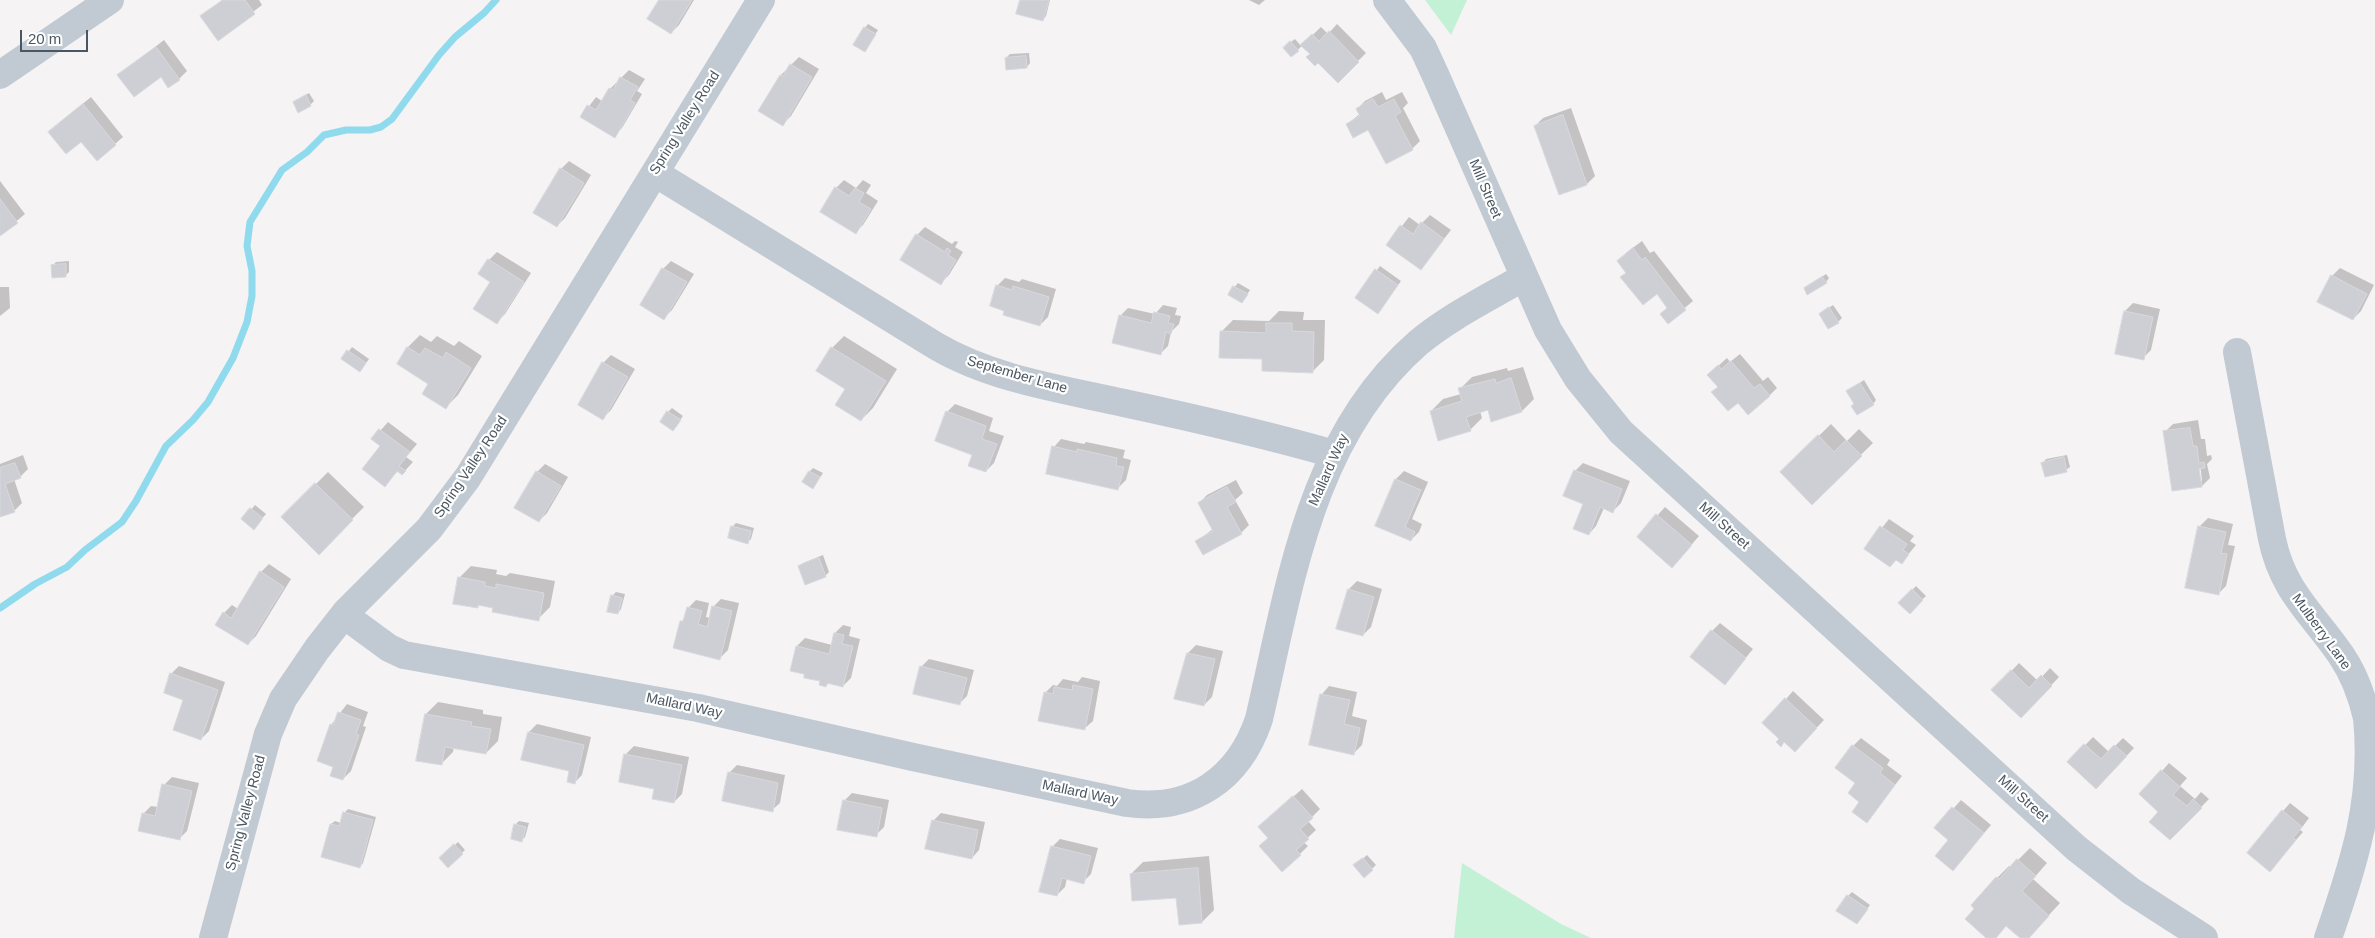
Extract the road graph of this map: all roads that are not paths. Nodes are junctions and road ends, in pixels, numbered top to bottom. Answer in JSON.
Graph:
{"nodes":[{"id":1,"x":110,"y":0,"type":"edge"},
{"id":2,"x":761,"y":0,"type":"edge"},
{"id":3,"x":1388,"y":0,"type":"edge"},
{"id":4,"x":0,"y":75,"type":"edge"},
{"id":5,"x":655,"y":173,"type":"junction"},
{"id":6,"x":1524,"y":277,"type":"junction"},
{"id":7,"x":2237,"y":352,"type":"dead end"},
{"id":8,"x":1334,"y":454,"type":"junction"},
{"id":9,"x":344,"y":615,"type":"junction"},
{"id":10,"x":213,"y":938,"type":"edge"},
{"id":11,"x":2204,"y":938,"type":"edge"},
{"id":12,"x":2328,"y":938,"type":"edge"}],
"edges":[{"from":1,"to":4,"type":"street"},
{"from":2,"to":5,"type":"street","name":"Spring Valley Road"},
{"from":3,"to":6,"type":"street","name":"Mill Street"},
{"from":5,"to":8,"type":"street","name":"September Lane"},
{"from":5,"to":9,"type":"street","name":"Spring Valley Road"},
{"from":6,"to":8,"type":"street","name":"Mallard Way"},
{"from":6,"to":11,"type":"street","name":"Mill Street"},
{"from":7,"to":12,"type":"street","name":"Mulberry Lane"},
{"from":8,"to":9,"type":"street","name":"Mallard Way"},
{"from":9,"to":10,"type":"street","name":"Spring Valley Road"}]}
